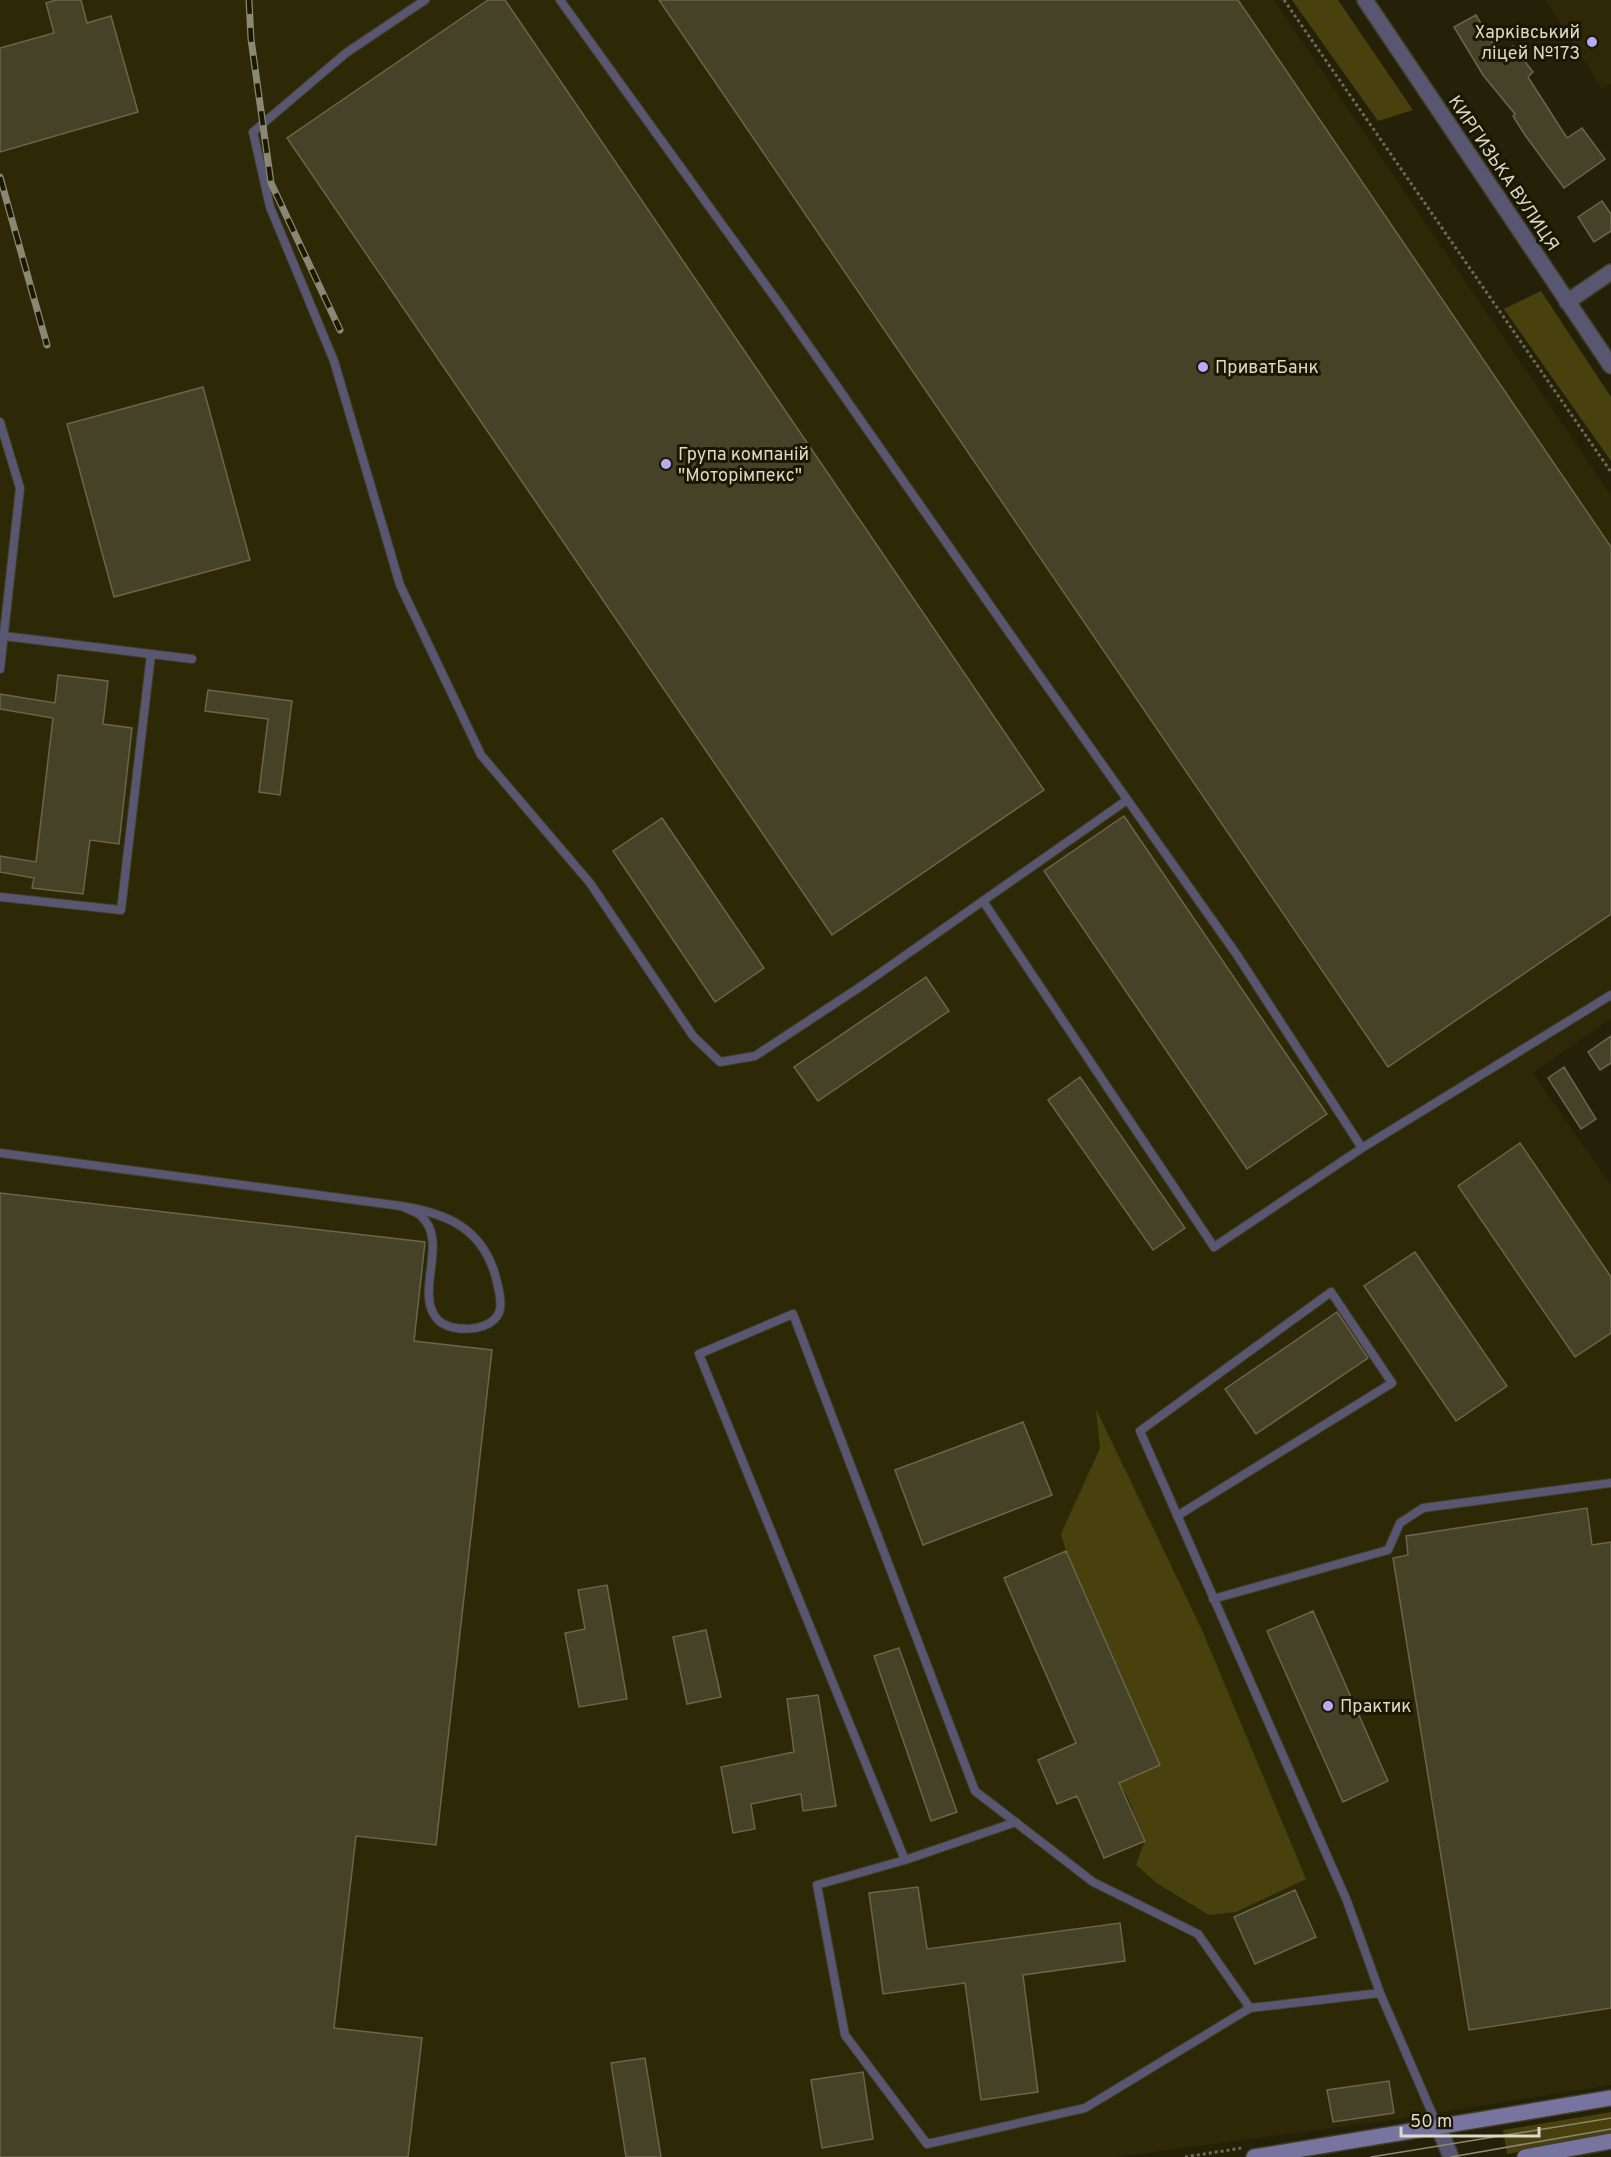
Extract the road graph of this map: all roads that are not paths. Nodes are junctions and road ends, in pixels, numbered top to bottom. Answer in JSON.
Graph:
{"nodes":[{"id":1,"x":425,"y":0,"type":"edge"},
{"id":2,"x":560,"y":0,"type":"edge"},
{"id":3,"x":1365,"y":0,"type":"edge"},
{"id":4,"x":1611,"y":272,"type":"edge"},
{"id":5,"x":1567,"y":303,"type":"junction"},
{"id":6,"x":1611,"y":366,"type":"edge"},
{"id":7,"x":0,"y":422,"type":"edge"},
{"id":8,"x":4,"y":636,"type":"junction"},
{"id":9,"x":151,"y":654,"type":"junction"},
{"id":10,"x":192,"y":659,"type":"dead end"},
{"id":11,"x":0,"y":669,"type":"edge"},
{"id":12,"x":1127,"y":800,"type":"junction"},
{"id":13,"x":0,"y":897,"type":"edge"},
{"id":14,"x":983,"y":901,"type":"junction"},
{"id":15,"x":1611,"y":995,"type":"edge"},
{"id":16,"x":1362,"y":1148,"type":"junction"},
{"id":17,"x":0,"y":1153,"type":"edge"},
{"id":18,"x":401,"y":1206,"type":"junction"},
{"id":19,"x":1611,"y":1483,"type":"edge"},
{"id":20,"x":1177,"y":1516,"type":"junction"},
{"id":21,"x":1213,"y":1599,"type":"junction"},
{"id":22,"x":1016,"y":1822,"type":"junction"},
{"id":23,"x":905,"y":1860,"type":"junction"},
{"id":24,"x":1380,"y":1993,"type":"junction"},
{"id":25,"x":1250,"y":2008,"type":"junction"},
{"id":26,"x":1611,"y":2098,"type":"edge"},
{"id":27,"x":1439,"y":2128,"type":"junction"},
{"id":28,"x":1611,"y":2141,"type":"edge"},
{"id":29,"x":1254,"y":2157,"type":"edge"},
{"id":30,"x":1451,"y":2157,"type":"edge"},
{"id":31,"x":1525,"y":2157,"type":"edge"}],
"edges":[{"from":1,"to":14,"type":"lane"},
{"from":2,"to":12,"type":"lane"},
{"from":3,"to":5,"type":"street","name":"КИРГИЗЬКА ВУЛИЦЯ"},
{"from":4,"to":5,"type":"street"},
{"from":5,"to":6,"type":"street","name":"КИРГИЗЬКА ВУЛИЦЯ"},
{"from":7,"to":8,"type":"lane"},
{"from":8,"to":9,"type":"lane"},
{"from":8,"to":11,"type":"lane"},
{"from":9,"to":10,"type":"lane"},
{"from":9,"to":13,"type":"lane"},
{"from":12,"to":14,"type":"lane"},
{"from":12,"to":16,"type":"lane"},
{"from":14,"to":16,"type":"lane"},
{"from":15,"to":16,"type":"lane"},
{"from":17,"to":18,"type":"lane"},
{"from":18,"to":18,"type":"lane"},
{"from":19,"to":21,"type":"lane"},
{"from":20,"to":20,"type":"lane"},
{"from":20,"to":21,"type":"lane"},
{"from":21,"to":24,"type":"lane"},
{"from":22,"to":23,"type":"lane"},
{"from":22,"to":23,"type":"lane"},
{"from":22,"to":25,"type":"lane"},
{"from":23,"to":25,"type":"lane"},
{"from":24,"to":25,"type":"lane"},
{"from":24,"to":27,"type":"lane"},
{"from":26,"to":27,"type":"main road"},
{"from":27,"to":29,"type":"main road"},
{"from":27,"to":30,"type":"street"},
{"from":28,"to":31,"type":"main road"}]}
